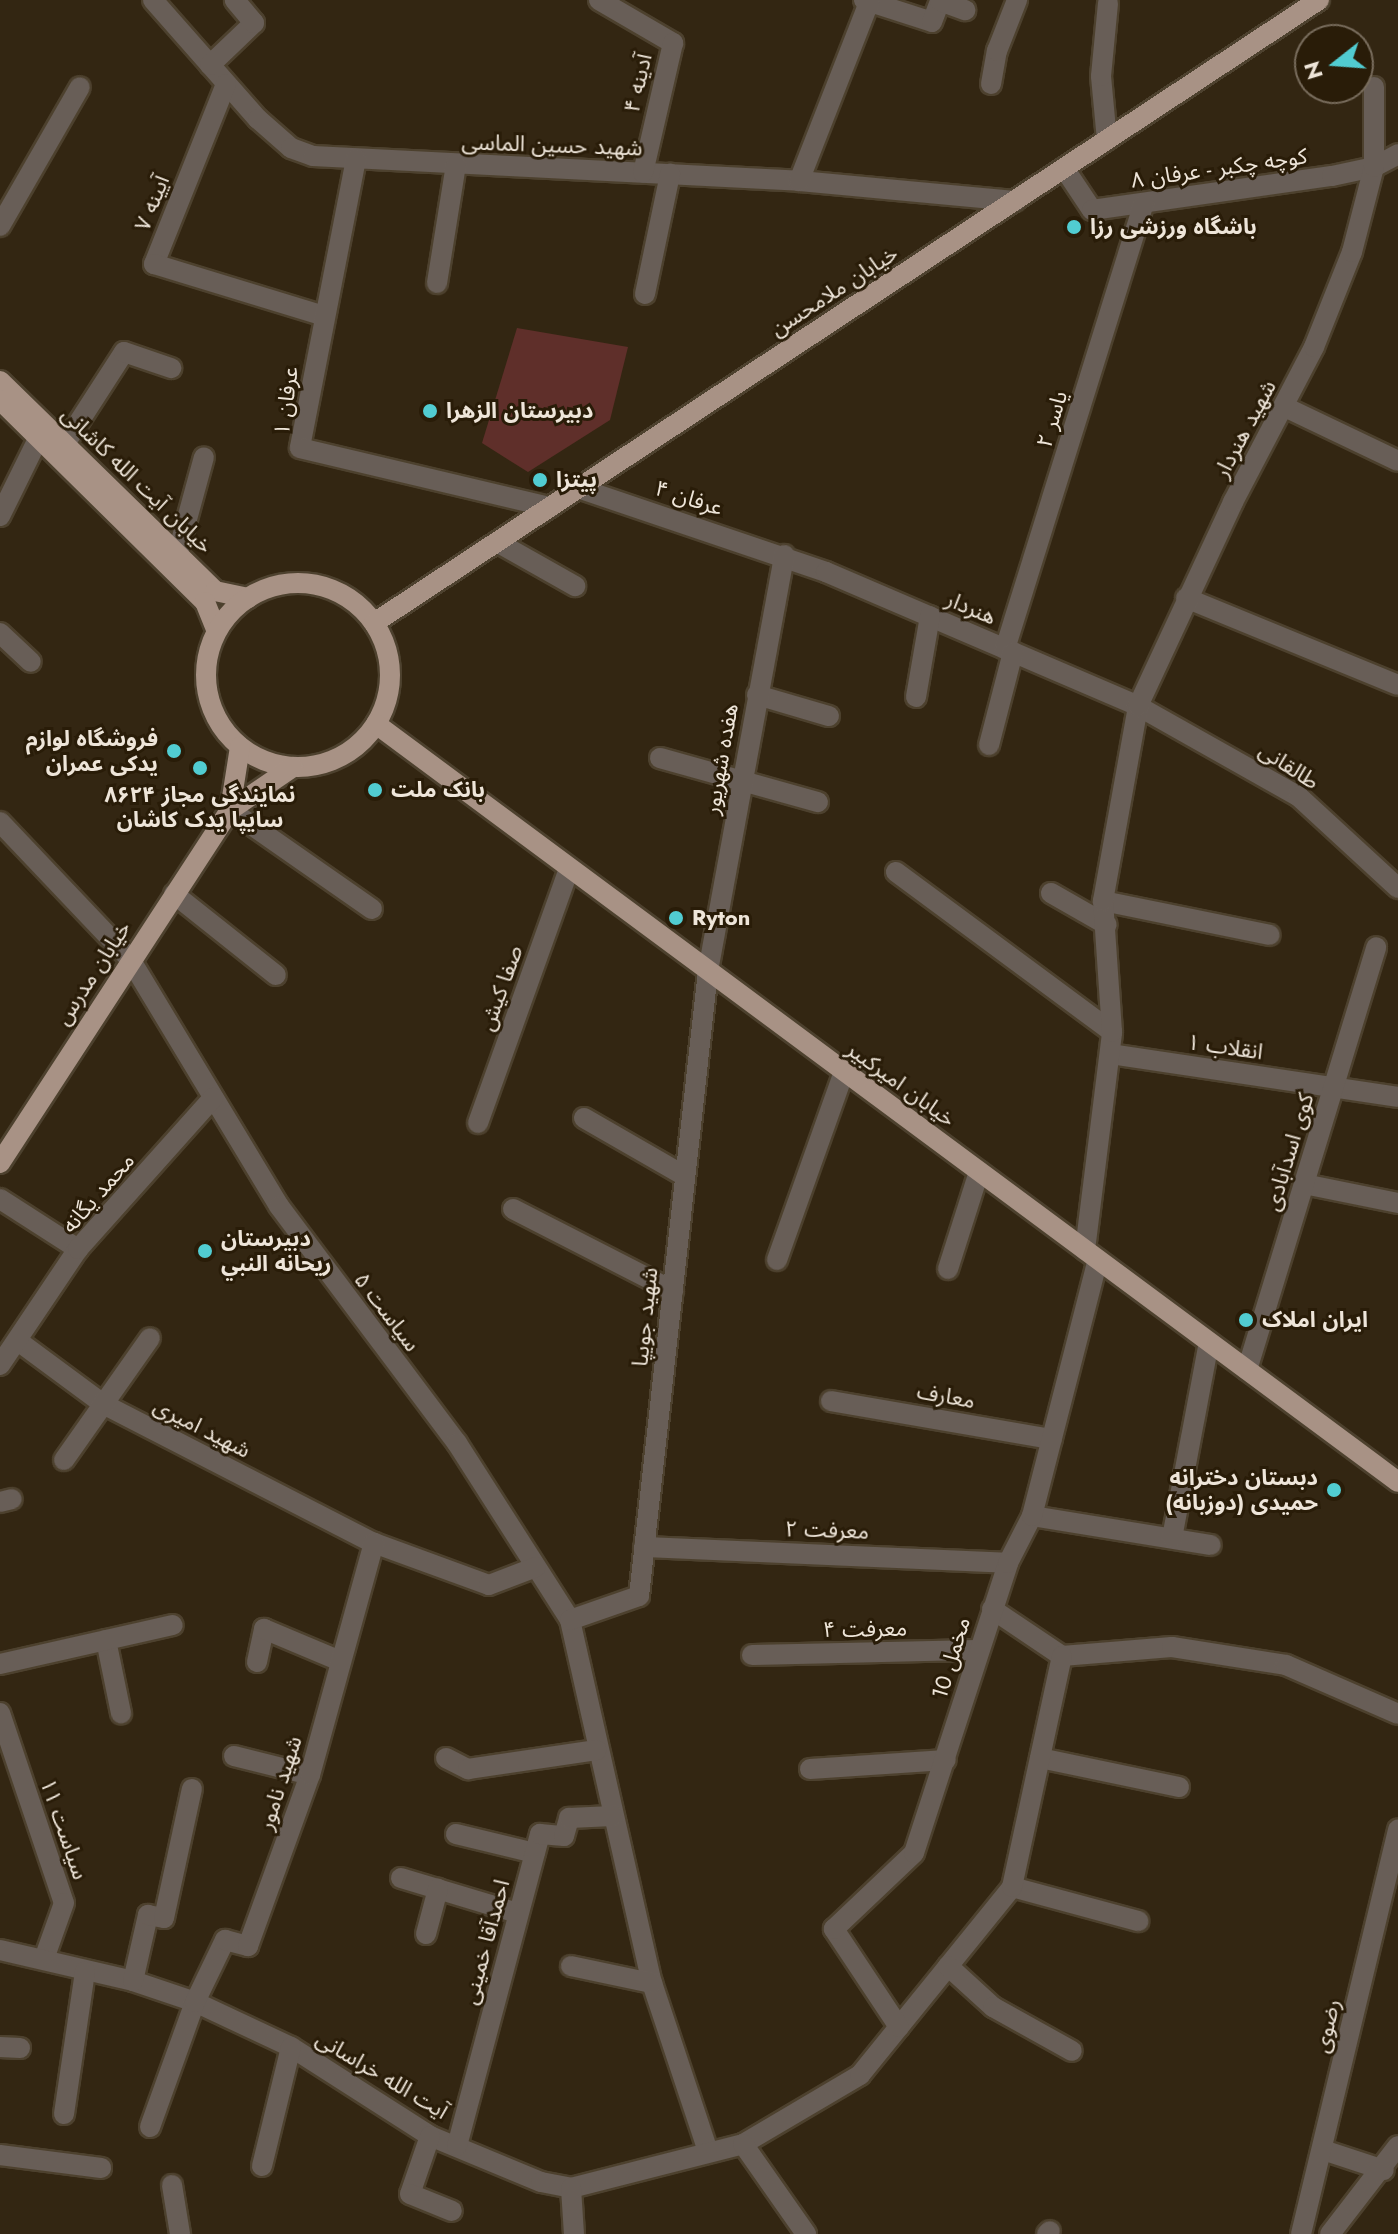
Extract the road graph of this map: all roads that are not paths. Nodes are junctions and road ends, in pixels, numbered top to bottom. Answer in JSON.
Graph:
{"nodes":[{"id":1,"x":153,"y":0,"type":"edge"},
{"id":2,"x":235,"y":0,"type":"edge"},
{"id":3,"x":599,"y":0,"type":"edge"},
{"id":4,"x":1017,"y":0,"type":"edge"},
{"id":5,"x":1319,"y":0,"type":"edge"},
{"id":6,"x":868,"y":1,"type":"edge"},
{"id":7,"x":1108,"y":3,"type":"dead end"},
{"id":8,"x":965,"y":10,"type":"dead end"},
{"id":9,"x":210,"y":65,"type":"junction"},
{"id":10,"x":226,"y":84,"type":"junction"},
{"id":11,"x":991,"y":84,"type":"dead end"},
{"id":12,"x":80,"y":87,"type":"dead end"},
{"id":13,"x":1374,"y":104,"type":"edge"},
{"id":14,"x":1107,"y":140,"type":"junction"},
{"id":15,"x":1398,"y":154,"type":"edge"},
{"id":16,"x":356,"y":159,"type":"junction"},
{"id":17,"x":456,"y":165,"type":"junction"},
{"id":18,"x":1374,"y":167,"type":"junction"},
{"id":19,"x":1064,"y":168,"type":"junction"},
{"id":20,"x":643,"y":173,"type":"junction"},
{"id":21,"x":670,"y":174,"type":"junction"},
{"id":22,"x":799,"y":181,"type":"junction"},
{"id":23,"x":1015,"y":201,"type":"junction"},
{"id":24,"x":1144,"y":204,"type":"junction"},
{"id":25,"x":0,"y":226,"type":"edge"},
{"id":26,"x":437,"y":283,"type":"dead end"},
{"id":27,"x":645,"y":294,"type":"dead end"},
{"id":28,"x":324,"y":316,"type":"junction"},
{"id":29,"x":171,"y":368,"type":"dead end"},
{"id":30,"x":0,"y":381,"type":"edge"},
{"id":31,"x":0,"y":400,"type":"edge"},
{"id":32,"x":1285,"y":407,"type":"junction"},
{"id":33,"x":39,"y":437,"type":"junction"},
{"id":34,"x":66,"y":442,"type":"junction"},
{"id":35,"x":204,"y":457,"type":"dead end"},
{"id":36,"x":1398,"y":461,"type":"edge"},
{"id":37,"x":578,"y":488,"type":"junction"},
{"id":38,"x":550,"y":507,"type":"junction"},
{"id":39,"x":0,"y":516,"type":"edge"},
{"id":40,"x":497,"y":542,"type":"junction"},
{"id":41,"x":178,"y":552,"type":"junction"},
{"id":42,"x":784,"y":555,"type":"junction"},
{"id":43,"x":575,"y":586,"type":"dead end"},
{"id":44,"x":248,"y":598,"type":"junction"},
{"id":45,"x":1186,"y":598,"type":"junction"},
{"id":46,"x":930,"y":616,"type":"junction"},
{"id":47,"x":374,"y":623,"type":"junction"},
{"id":48,"x":217,"y":631,"type":"junction"},
{"id":49,"x":0,"y":633,"type":"edge"},
{"id":50,"x":1009,"y":650,"type":"junction"},
{"id":51,"x":31,"y":662,"type":"dead end"},
{"id":52,"x":1398,"y":685,"type":"edge"},
{"id":53,"x":757,"y":695,"type":"junction"},
{"id":54,"x":916,"y":697,"type":"dead end"},
{"id":55,"x":1138,"y":706,"type":"junction"},
{"id":56,"x":829,"y":716,"type":"dead end"},
{"id":57,"x":376,"y":724,"type":"junction"},
{"id":58,"x":989,"y":745,"type":"dead end"},
{"id":59,"x":240,"y":747,"type":"junction"},
{"id":60,"x":660,"y":758,"type":"dead end"},
{"id":61,"x":293,"y":767,"type":"junction"},
{"id":62,"x":741,"y":778,"type":"junction"},
{"id":63,"x":818,"y":802,"type":"dead end"},
{"id":64,"x":230,"y":810,"type":"junction"},
{"id":65,"x":0,"y":822,"type":"edge"},
{"id":66,"x":569,"y":869,"type":"junction"},
{"id":67,"x":896,"y":872,"type":"dead end"},
{"id":68,"x":1398,"y":888,"type":"edge"},
{"id":69,"x":1051,"y":893,"type":"dead end"},
{"id":70,"x":174,"y":894,"type":"junction"},
{"id":71,"x":1103,"y":901,"type":"junction"},
{"id":72,"x":372,"y":909,"type":"dead end"},
{"id":73,"x":1107,"y":925,"type":"junction"},
{"id":74,"x":1270,"y":935,"type":"dead end"},
{"id":75,"x":1376,"y":947,"type":"dead end"},
{"id":76,"x":130,"y":959,"type":"junction"},
{"id":77,"x":708,"y":971,"type":"junction"},
{"id":78,"x":276,"y":975,"type":"dead end"},
{"id":79,"x":1112,"y":1032,"type":"junction"},
{"id":80,"x":1111,"y":1054,"type":"junction"},
{"id":81,"x":844,"y":1072,"type":"junction"},
{"id":82,"x":1333,"y":1087,"type":"junction"},
{"id":83,"x":1398,"y":1097,"type":"edge"},
{"id":84,"x":213,"y":1098,"type":"junction"},
{"id":85,"x":584,"y":1118,"type":"dead end"},
{"id":86,"x":478,"y":1123,"type":"dead end"},
{"id":87,"x":0,"y":1163,"type":"edge"},
{"id":88,"x":979,"y":1172,"type":"junction"},
{"id":89,"x":685,"y":1176,"type":"junction"},
{"id":90,"x":1304,"y":1184,"type":"junction"},
{"id":91,"x":0,"y":1199,"type":"edge"},
{"id":92,"x":1398,"y":1203,"type":"edge"},
{"id":93,"x":513,"y":1209,"type":"dead end"},
{"id":94,"x":78,"y":1249,"type":"junction"},
{"id":95,"x":1092,"y":1255,"type":"junction"},
{"id":96,"x":777,"y":1260,"type":"dead end"},
{"id":97,"x":948,"y":1269,"type":"dead end"},
{"id":98,"x":673,"y":1291,"type":"junction"},
{"id":99,"x":150,"y":1338,"type":"dead end"},
{"id":100,"x":18,"y":1341,"type":"junction"},
{"id":101,"x":1209,"y":1342,"type":"junction"},
{"id":102,"x":0,"y":1365,"type":"edge"},
{"id":103,"x":1247,"y":1370,"type":"junction"},
{"id":104,"x":831,"y":1401,"type":"dead end"},
{"id":105,"x":103,"y":1404,"type":"junction"},
{"id":106,"x":1052,"y":1439,"type":"junction"},
{"id":107,"x":64,"y":1460,"type":"dead end"},
{"id":108,"x":1398,"y":1482,"type":"edge"},
{"id":109,"x":1032,"y":1516,"type":"junction"},
{"id":110,"x":1172,"y":1538,"type":"junction"},
{"id":111,"x":374,"y":1543,"type":"junction"},
{"id":112,"x":1211,"y":1545,"type":"dead end"},
{"id":113,"x":644,"y":1547,"type":"junction"},
{"id":114,"x":1008,"y":1563,"type":"junction"},
{"id":115,"x":536,"y":1567,"type":"junction"},
{"id":116,"x":992,"y":1609,"type":"junction"},
{"id":117,"x":570,"y":1620,"type":"junction"},
{"id":118,"x":173,"y":1625,"type":"dead end"},
{"id":119,"x":106,"y":1640,"type":"junction"},
{"id":120,"x":979,"y":1650,"type":"junction"},
{"id":121,"x":752,"y":1655,"type":"dead end"},
{"id":122,"x":1062,"y":1656,"type":"junction"},
{"id":123,"x":340,"y":1661,"type":"junction"},
{"id":124,"x":257,"y":1662,"type":"dead end"},
{"id":125,"x":0,"y":1664,"type":"edge"},
{"id":126,"x":0,"y":1713,"type":"edge"},
{"id":127,"x":121,"y":1713,"type":"dead end"},
{"id":128,"x":1398,"y":1714,"type":"edge"},
{"id":129,"x":597,"y":1750,"type":"junction"},
{"id":130,"x":234,"y":1756,"type":"dead end"},
{"id":131,"x":446,"y":1758,"type":"dead end"},
{"id":132,"x":1040,"y":1758,"type":"junction"},
{"id":133,"x":946,"y":1760,"type":"junction"},
{"id":134,"x":810,"y":1769,"type":"dead end"},
{"id":135,"x":310,"y":1775,"type":"junction"},
{"id":136,"x":1179,"y":1787,"type":"dead end"},
{"id":137,"x":192,"y":1789,"type":"dead end"},
{"id":138,"x":613,"y":1816,"type":"junction"},
{"id":139,"x":1398,"y":1829,"type":"edge"},
{"id":140,"x":456,"y":1834,"type":"dead end"},
{"id":141,"x":535,"y":1853,"type":"junction"},
{"id":142,"x":401,"y":1878,"type":"dead end"},
{"id":143,"x":1012,"y":1887,"type":"junction"},
{"id":144,"x":438,"y":1889,"type":"junction"},
{"id":145,"x":518,"y":1913,"type":"junction"},
{"id":146,"x":1138,"y":1921,"type":"dead end"},
{"id":147,"x":426,"y":1934,"type":"dead end"},
{"id":148,"x":0,"y":1950,"type":"edge"},
{"id":149,"x":44,"y":1959,"type":"junction"},
{"id":150,"x":571,"y":1966,"type":"dead end"},
{"id":151,"x":948,"y":1966,"type":"junction"},
{"id":152,"x":85,"y":1972,"type":"junction"},
{"id":153,"x":133,"y":1981,"type":"junction"},
{"id":154,"x":652,"y":1983,"type":"junction"},
{"id":155,"x":195,"y":2002,"type":"junction"},
{"id":156,"x":899,"y":2027,"type":"junction"},
{"id":157,"x":291,"y":2047,"type":"junction"},
{"id":158,"x":1072,"y":2051,"type":"dead end"},
{"id":159,"x":64,"y":2114,"type":"dead end"},
{"id":160,"x":150,"y":2127,"type":"dead end"},
{"id":161,"x":430,"y":2136,"type":"junction"},
{"id":162,"x":743,"y":2144,"type":"junction"},
{"id":163,"x":457,"y":2146,"type":"junction"},
{"id":164,"x":1398,"y":2146,"type":"edge"},
{"id":165,"x":1323,"y":2150,"type":"junction"},
{"id":166,"x":708,"y":2151,"type":"junction"},
{"id":167,"x":0,"y":2155,"type":"edge"},
{"id":168,"x":262,"y":2166,"type":"dead end"},
{"id":169,"x":101,"y":2168,"type":"dead end"},
{"id":170,"x":1384,"y":2170,"type":"junction"},
{"id":171,"x":172,"y":2185,"type":"dead end"},
{"id":172,"x":571,"y":2188,"type":"junction"},
{"id":173,"x":452,"y":2211,"type":"dead end"},
{"id":174,"x":180,"y":2234,"type":"edge"},
{"id":175,"x":574,"y":2234,"type":"edge"},
{"id":176,"x":806,"y":2234,"type":"edge"},
{"id":177,"x":1301,"y":2234,"type":"edge"},
{"id":178,"x":1330,"y":2234,"type":"edge"}],
"edges":[{"from":1,"to":9,"type":"street","name":"شهید حسین الماسی"},
{"from":2,"to":9,"type":"street"},
{"from":3,"to":20,"type":"street","name":"آدینه ۴"},
{"from":4,"to":11,"type":"street"},
{"from":5,"to":14,"type":"main road","name":"خیابان ملامحسن"},
{"from":6,"to":8,"type":"street"},
{"from":6,"to":22,"type":"street"},
{"from":7,"to":14,"type":"street"},
{"from":9,"to":10,"type":"street","name":"شهید حسین الماسی"},
{"from":10,"to":16,"type":"street","name":"شهید حسین الماسی"},
{"from":10,"to":28,"type":"street","name":"آیینه ۷"},
{"from":12,"to":25,"type":"street"},
{"from":13,"to":18,"type":"street","name":"شهید هنردار"},
{"from":14,"to":19,"type":"main road","name":"خیابان ملامحسن"},
{"from":15,"to":18,"type":"street","name":"کوچه چکبر - عرفان ۸"},
{"from":16,"to":17,"type":"street","name":"شهید حسین الماسی"},
{"from":16,"to":28,"type":"street","name":"عرفان ۱"},
{"from":17,"to":20,"type":"street","name":"شهید حسین الماسی"},
{"from":17,"to":26,"type":"street"},
{"from":18,"to":24,"type":"street","name":"کوچه چکبر - عرفان ۸"},
{"from":18,"to":32,"type":"street","name":"شهید هنردار"},
{"from":19,"to":23,"type":"main road","name":"خیابان ملامحسن"},
{"from":19,"to":24,"type":"street","name":"کوچه چکبر - عرفان ۸"},
{"from":20,"to":21,"type":"street","name":"شهید حسین الماسی"},
{"from":21,"to":22,"type":"street","name":"شهید حسین الماسی"},
{"from":21,"to":27,"type":"street"},
{"from":22,"to":23,"type":"street","name":"شهید حسین الماسی"},
{"from":23,"to":37,"type":"main road","name":"خیابان ملامحسن"},
{"from":24,"to":50,"type":"street","name":"یاسر ۲"},
{"from":28,"to":38,"type":"street","name":"عرفان ۱"},
{"from":29,"to":34,"type":"street"},
{"from":30,"to":34,"type":"main road","name":"خیابان آیت الله کاشانی"},
{"from":31,"to":33,"type":"main road","name":"خیابان آیت الله کاشانی"},
{"from":32,"to":36,"type":"street"},
{"from":32,"to":45,"type":"street","name":"شهید هنردار"},
{"from":33,"to":39,"type":"street"},
{"from":33,"to":48,"type":"main road","name":"خیابان آیت الله کاشانی"},
{"from":34,"to":41,"type":"main road","name":"خیابان آیت الله کاشانی"},
{"from":35,"to":41,"type":"street"},
{"from":37,"to":38,"type":"main road","name":"خیابان ملامحسن"},
{"from":37,"to":42,"type":"street","name":"عرفان ۴"},
{"from":38,"to":40,"type":"main road","name":"خیابان ملامحسن"},
{"from":40,"to":43,"type":"street"},
{"from":40,"to":47,"type":"main road","name":"خیابان ملامحسن"},
{"from":41,"to":44,"type":"main road","name":"خیابان آیت الله کاشانی"},
{"from":42,"to":46,"type":"street","name":"هنردار"},
{"from":42,"to":53,"type":"street","name":"هفده شهریور"},
{"from":44,"to":47,"type":"main road"},
{"from":44,"to":48,"type":"main road"},
{"from":45,"to":52,"type":"street"},
{"from":45,"to":55,"type":"street","name":"شهید هنردار"},
{"from":46,"to":50,"type":"street","name":"هنردار"},
{"from":46,"to":54,"type":"street"},
{"from":47,"to":57,"type":"main road"},
{"from":48,"to":59,"type":"main road"},
{"from":49,"to":51,"type":"street"},
{"from":50,"to":55,"type":"street","name":"هنردار"},
{"from":50,"to":58,"type":"street","name":"یاسر ۲"},
{"from":53,"to":56,"type":"street"},
{"from":53,"to":62,"type":"street","name":"هفده شهریور"},
{"from":55,"to":68,"type":"street","name":"طالقانی"},
{"from":55,"to":71,"type":"street","name":"شهید هنردار"},
{"from":57,"to":61,"type":"main road"},
{"from":57,"to":66,"type":"main road","name":"خیابان امیرکبیر"},
{"from":59,"to":61,"type":"main road"},
{"from":59,"to":64,"type":"main road"},
{"from":60,"to":62,"type":"street"},
{"from":61,"to":64,"type":"main road"},
{"from":62,"to":63,"type":"street"},
{"from":62,"to":77,"type":"street","name":"هفده شهریور"},
{"from":64,"to":70,"type":"main road","name":"خیابان مدرس"},
{"from":64,"to":72,"type":"street"},
{"from":65,"to":76,"type":"street","name":"سیاست ۵"},
{"from":66,"to":77,"type":"main road","name":"خیابان امیرکبیر"},
{"from":66,"to":86,"type":"street","name":"صفا کیش"},
{"from":67,"to":79,"type":"street"},
{"from":69,"to":73,"type":"street"},
{"from":70,"to":76,"type":"main road","name":"خیابان مدرس"},
{"from":70,"to":78,"type":"street"},
{"from":71,"to":73,"type":"street","name":"شهید هنردار"},
{"from":71,"to":74,"type":"street"},
{"from":73,"to":79,"type":"street","name":"شهید هنردار"},
{"from":75,"to":82,"type":"street","name":"کوی اسدآبادی"},
{"from":76,"to":84,"type":"street","name":"سیاست ۵"},
{"from":76,"to":87,"type":"main road","name":"خیابان مدرس"},
{"from":77,"to":81,"type":"main road","name":"خیابان امیرکبیر"},
{"from":77,"to":89,"type":"street","name":"شهید جویپا"},
{"from":79,"to":80,"type":"street","name":"مخمل 10"},
{"from":80,"to":82,"type":"street","name":"انقلاب ۱"},
{"from":80,"to":95,"type":"street","name":"مخمل 10"},
{"from":81,"to":88,"type":"main road","name":"خیابان امیرکبیر"},
{"from":81,"to":96,"type":"street"},
{"from":82,"to":83,"type":"street","name":"انقلاب ۱"},
{"from":82,"to":90,"type":"street","name":"کوی اسدآبادی"},
{"from":84,"to":94,"type":"street","name":"محمد یگانه"},
{"from":84,"to":115,"type":"street","name":"سیاست ۵"},
{"from":85,"to":89,"type":"street"},
{"from":88,"to":95,"type":"main road","name":"خیابان امیرکبیر"},
{"from":88,"to":97,"type":"street"},
{"from":89,"to":98,"type":"street","name":"شهید جویپا"},
{"from":90,"to":92,"type":"street"},
{"from":90,"to":103,"type":"street","name":"کوی اسدآبادی"},
{"from":91,"to":94,"type":"street"},
{"from":93,"to":98,"type":"street"},
{"from":94,"to":100,"type":"street","name":"محمد یگانه"},
{"from":95,"to":101,"type":"main road","name":"خیابان امیرکبیر"},
{"from":95,"to":106,"type":"street","name":"مخمل 10"},
{"from":98,"to":113,"type":"street","name":"شهید جویپا"},
{"from":99,"to":105,"type":"street"},
{"from":100,"to":102,"type":"street","name":"محمد یگانه"},
{"from":100,"to":105,"type":"street","name":"شهید امیری"},
{"from":101,"to":103,"type":"main road","name":"خیابان امیرکبیر"},
{"from":101,"to":110,"type":"street"},
{"from":103,"to":108,"type":"main road","name":"خیابان امیرکبیر"},
{"from":104,"to":106,"type":"street","name":"معارف"},
{"from":105,"to":107,"type":"street"},
{"from":105,"to":111,"type":"street","name":"شهید امیری"},
{"from":106,"to":109,"type":"street","name":"مخمل 10"},
{"from":109,"to":110,"type":"street"},
{"from":109,"to":114,"type":"street","name":"مخمل 10"},
{"from":110,"to":112,"type":"street"},
{"from":111,"to":115,"type":"street","name":"شهید امیری"},
{"from":111,"to":123,"type":"street","name":"شهید نامور"},
{"from":113,"to":114,"type":"street","name":"معرفت ۲"},
{"from":113,"to":117,"type":"street","name":"شهید جویپا"},
{"from":114,"to":116,"type":"street","name":"مخمل 10"},
{"from":115,"to":117,"type":"street","name":"سیاست ۵"},
{"from":116,"to":120,"type":"street","name":"مخمل 10"},
{"from":116,"to":122,"type":"street"},
{"from":117,"to":129,"type":"street"},
{"from":118,"to":119,"type":"street"},
{"from":119,"to":125,"type":"street"},
{"from":119,"to":127,"type":"street"},
{"from":120,"to":121,"type":"street","name":"معرفت ۴"},
{"from":120,"to":133,"type":"street","name":"مخمل 10"},
{"from":122,"to":128,"type":"street"},
{"from":122,"to":132,"type":"street"},
{"from":123,"to":124,"type":"street"},
{"from":123,"to":135,"type":"street","name":"شهید نامور"},
{"from":126,"to":149,"type":"street","name":"سیاست ۱۱"},
{"from":129,"to":131,"type":"street"},
{"from":129,"to":138,"type":"street"},
{"from":130,"to":135,"type":"street"},
{"from":132,"to":136,"type":"street"},
{"from":132,"to":143,"type":"street"},
{"from":133,"to":134,"type":"street"},
{"from":133,"to":156,"type":"street","name":"مخمل 10"},
{"from":135,"to":155,"type":"street","name":"شهید نامور"},
{"from":137,"to":153,"type":"street"},
{"from":138,"to":141,"type":"street"},
{"from":138,"to":154,"type":"street"},
{"from":139,"to":165,"type":"street","name":"رضوی"},
{"from":140,"to":141,"type":"street"},
{"from":141,"to":145,"type":"street","name":"احمدآقا خمینی"},
{"from":142,"to":144,"type":"street"},
{"from":143,"to":146,"type":"street"},
{"from":143,"to":151,"type":"street","name":"آیت الله خراسانی"},
{"from":144,"to":145,"type":"street"},
{"from":144,"to":147,"type":"street"},
{"from":145,"to":163,"type":"street","name":"احمدآقا خمینی"},
{"from":148,"to":149,"type":"street","name":"آیت الله خراسانی"},
{"from":149,"to":152,"type":"street","name":"آیت الله خراسانی"},
{"from":150,"to":154,"type":"street"},
{"from":151,"to":156,"type":"street","name":"آیت الله خراسانی"},
{"from":151,"to":158,"type":"street"},
{"from":152,"to":153,"type":"street","name":"آیت الله خراسانی"},
{"from":152,"to":159,"type":"street"},
{"from":153,"to":155,"type":"street","name":"آیت الله خراسانی"},
{"from":154,"to":166,"type":"street"},
{"from":155,"to":157,"type":"street","name":"آیت الله خراسانی"},
{"from":155,"to":160,"type":"street"},
{"from":156,"to":162,"type":"street","name":"آیت الله خراسانی"},
{"from":157,"to":161,"type":"street","name":"آیت الله خراسانی"},
{"from":157,"to":168,"type":"street"},
{"from":161,"to":163,"type":"street","name":"آیت الله خراسانی"},
{"from":161,"to":173,"type":"street"},
{"from":162,"to":166,"type":"street","name":"آیت الله خراسانی"},
{"from":162,"to":176,"type":"street"},
{"from":163,"to":172,"type":"street","name":"آیت الله خراسانی"},
{"from":164,"to":170,"type":"street"},
{"from":165,"to":170,"type":"street"},
{"from":165,"to":177,"type":"street","name":"رضوی"},
{"from":166,"to":172,"type":"street","name":"آیت الله خراسانی"},
{"from":167,"to":169,"type":"street"},
{"from":170,"to":178,"type":"street"},
{"from":171,"to":174,"type":"street"},
{"from":172,"to":175,"type":"street"}]}
